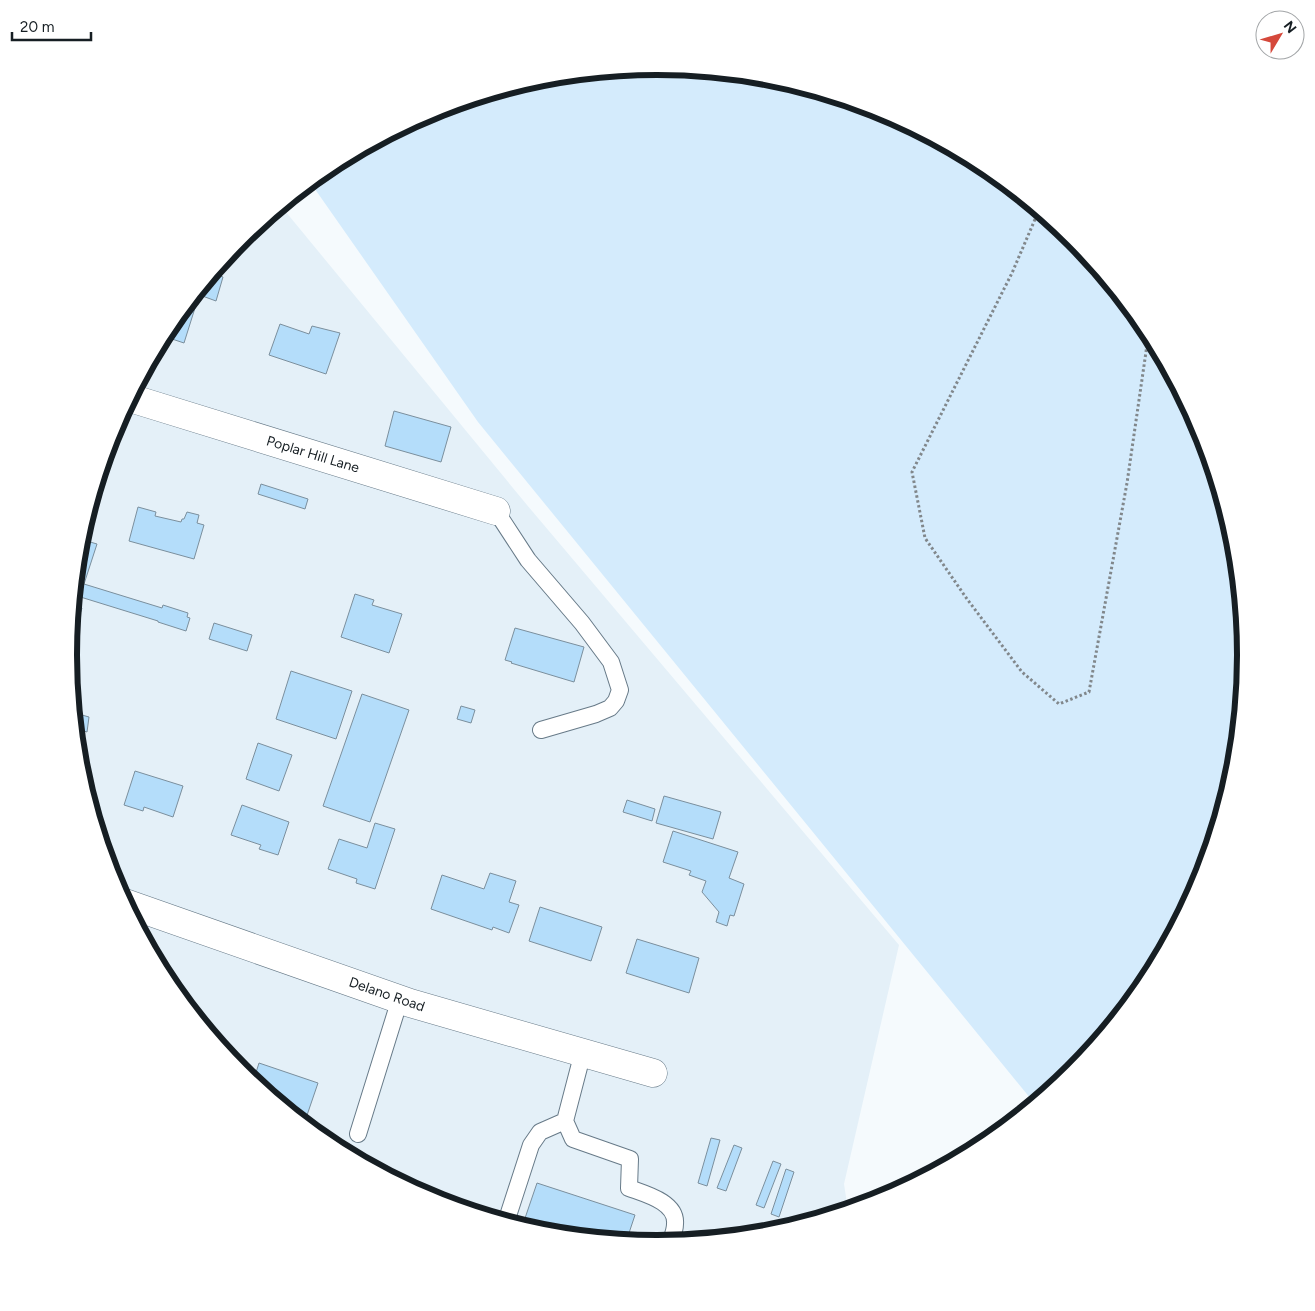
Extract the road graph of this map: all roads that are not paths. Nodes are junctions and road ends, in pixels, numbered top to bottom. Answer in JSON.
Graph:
{"nodes":[{"id":1,"x":137,"y":400,"type":"edge"},
{"id":2,"x":496,"y":510,"type":"joint"},
{"id":3,"x":541,"y":730,"type":"dead end"},
{"id":4,"x":134,"y":906,"type":"edge"},
{"id":5,"x":400,"y":999,"type":"junction"},
{"id":6,"x":583,"y":1052,"type":"junction"},
{"id":7,"x":653,"y":1073,"type":"dead end"},
{"id":8,"x":566,"y":1120,"type":"junction"},
{"id":9,"x":358,"y":1134,"type":"dead end"},
{"id":10,"x":508,"y":1216,"type":"edge"},
{"id":11,"x":673,"y":1236,"type":"edge"}],
"edges":[{"from":1,"to":2,"type":"street","name":"Poplar Hill Lane"},
{"from":2,"to":3,"type":"lane"},
{"from":4,"to":5,"type":"street","name":"Delano Road"},
{"from":5,"to":6,"type":"street","name":"Delano Road"},
{"from":5,"to":9,"type":"lane"},
{"from":6,"to":7,"type":"street","name":"Delano Road"},
{"from":6,"to":8,"type":"lane"},
{"from":8,"to":10,"type":"lane"},
{"from":8,"to":11,"type":"lane"}]}
